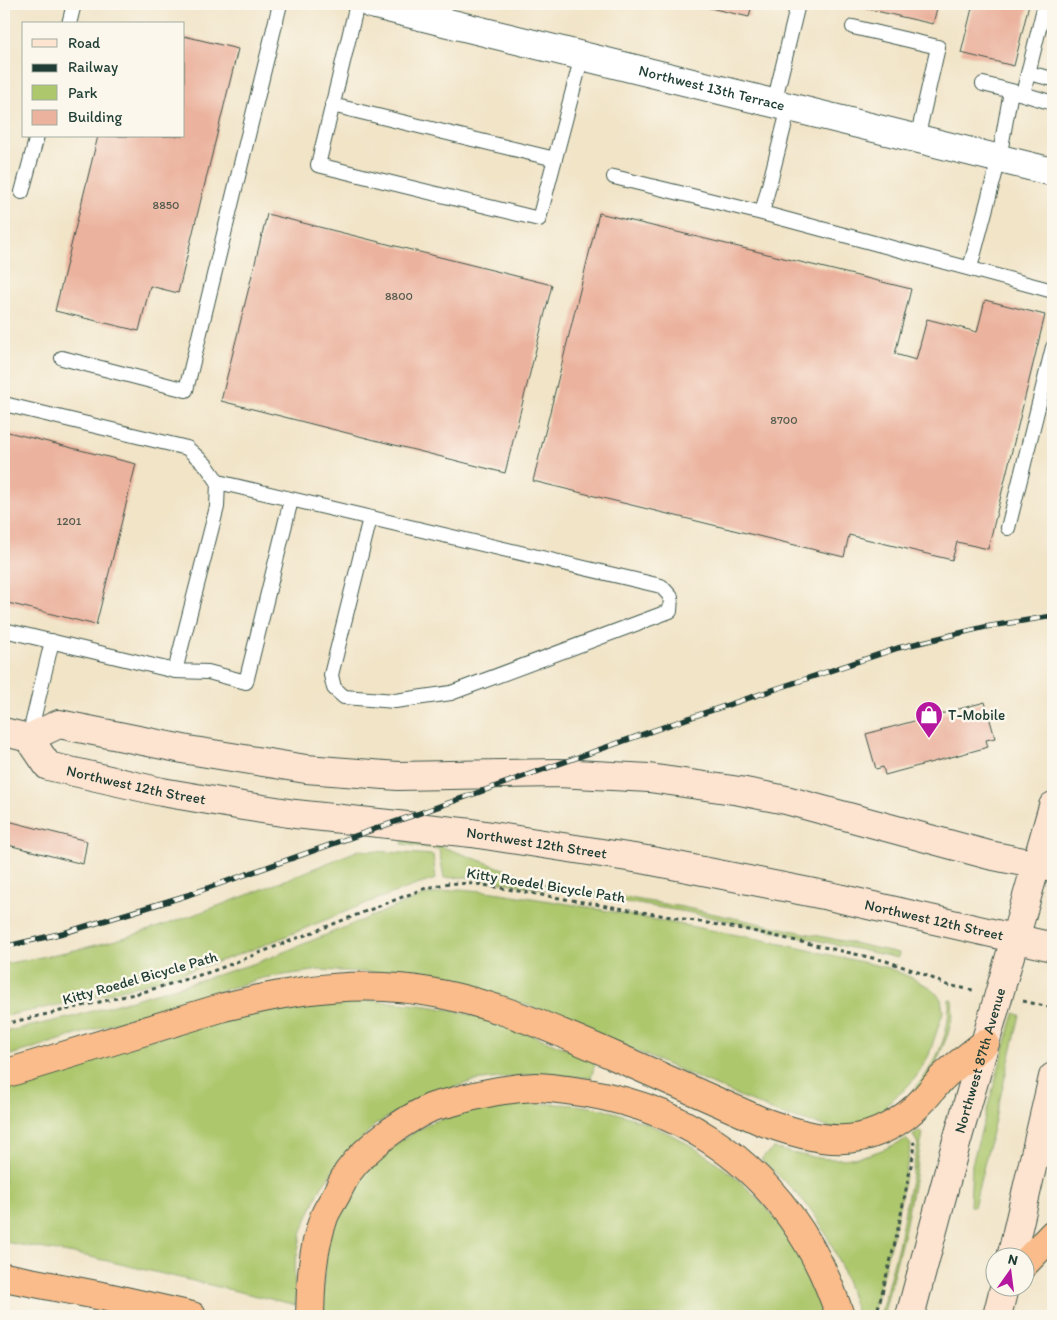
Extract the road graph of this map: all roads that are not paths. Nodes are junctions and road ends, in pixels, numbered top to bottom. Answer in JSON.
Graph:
{"nodes":[{"id":1,"x":74,"y":4,"type":"edge"},
{"id":2,"x":280,"y":4,"type":"edge"},
{"id":3,"x":357,"y":4,"type":"edge"},
{"id":4,"x":370,"y":4,"type":"edge"},
{"id":5,"x":798,"y":4,"type":"edge"},
{"id":6,"x":1045,"y":4,"type":"edge"},
{"id":7,"x":404,"y":8,"type":"edge"},
{"id":8,"x":70,"y":22,"type":"edge"},
{"id":9,"x":853,"y":27,"type":"dead end"},
{"id":10,"x":582,"y":56,"type":"junction"},
{"id":11,"x":1028,"y":73,"type":"junction"},
{"id":12,"x":1053,"y":79,"type":"edge"},
{"id":13,"x":983,"y":84,"type":"dead end"},
{"id":14,"x":1017,"y":92,"type":"junction"},
{"id":15,"x":1053,"y":103,"type":"edge"},
{"id":16,"x":332,"y":105,"type":"junction"},
{"id":17,"x":781,"y":105,"type":"junction"},
{"id":18,"x":37,"y":138,"type":"edge"},
{"id":19,"x":918,"y":138,"type":"junction"},
{"id":20,"x":555,"y":159,"type":"junction"},
{"id":21,"x":999,"y":159,"type":"junction"},
{"id":22,"x":1053,"y":172,"type":"edge"},
{"id":23,"x":614,"y":177,"type":"dead end"},
{"id":24,"x":22,"y":192,"type":"dead end"},
{"id":25,"x":762,"y":212,"type":"junction"},
{"id":26,"x":970,"y":268,"type":"junction"},
{"id":27,"x":1053,"y":291,"type":"edge"},
{"id":28,"x":1053,"y":347,"type":"edge"},
{"id":29,"x":62,"y":358,"type":"dead end"},
{"id":30,"x":4,"y":404,"type":"edge"},
{"id":31,"x":218,"y":482,"type":"junction"},
{"id":32,"x":291,"y":500,"type":"junction"},
{"id":33,"x":370,"y":518,"type":"junction"},
{"id":34,"x":1008,"y":528,"type":"dead end"},
{"id":35,"x":4,"y":630,"type":"edge"},
{"id":36,"x":52,"y":641,"type":"junction"},
{"id":37,"x":175,"y":671,"type":"junction"},
{"id":38,"x":16,"y":735,"type":"edge"},
{"id":39,"x":1053,"y":806,"type":"edge"},
{"id":40,"x":1045,"y":867,"type":"edge"},
{"id":41,"x":1016,"y":939,"type":"junction"},
{"id":42,"x":1053,"y":947,"type":"edge"},
{"id":43,"x":985,"y":1042,"type":"junction"},
{"id":44,"x":4,"y":1074,"type":"edge"},
{"id":45,"x":1053,"y":1076,"type":"edge"},
{"id":46,"x":1049,"y":1107,"type":"edge"},
{"id":47,"x":1053,"y":1234,"type":"edge"},
{"id":48,"x":1014,"y":1248,"type":"edge"},
{"id":49,"x":1034,"y":1254,"type":"edge"},
{"id":50,"x":4,"y":1277,"type":"edge"},
{"id":51,"x":1001,"y":1298,"type":"edge"},
{"id":52,"x":192,"y":1316,"type":"edge"},
{"id":53,"x":310,"y":1316,"type":"edge"},
{"id":54,"x":840,"y":1316,"type":"edge"},
{"id":55,"x":910,"y":1316,"type":"edge"},
{"id":56,"x":996,"y":1316,"type":"edge"}],
"edges":[{"from":1,"to":8,"type":"lane"},
{"from":2,"to":29,"type":"lane"},
{"from":3,"to":16,"type":"lane"},
{"from":4,"to":7,"type":"street","name":"Northwest 13th Terrace"},
{"from":5,"to":17,"type":"lane"},
{"from":6,"to":11,"type":"lane"},
{"from":7,"to":10,"type":"street","name":"Northwest 13th Terrace"},
{"from":9,"to":19,"type":"lane"},
{"from":10,"to":17,"type":"street","name":"Northwest 13th Terrace"},
{"from":10,"to":20,"type":"lane"},
{"from":11,"to":12,"type":"lane"},
{"from":11,"to":14,"type":"lane"},
{"from":13,"to":14,"type":"lane"},
{"from":14,"to":15,"type":"lane"},
{"from":14,"to":21,"type":"lane"},
{"from":16,"to":20,"type":"lane"},
{"from":16,"to":20,"type":"lane"},
{"from":17,"to":19,"type":"street","name":"Northwest 13th Terrace"},
{"from":17,"to":25,"type":"lane"},
{"from":18,"to":24,"type":"lane"},
{"from":19,"to":21,"type":"street","name":"Northwest 13th Terrace"},
{"from":21,"to":22,"type":"street","name":"Northwest 13th Terrace"},
{"from":21,"to":26,"type":"lane"},
{"from":23,"to":25,"type":"lane"},
{"from":25,"to":26,"type":"lane"},
{"from":26,"to":27,"type":"lane"},
{"from":28,"to":34,"type":"lane"},
{"from":30,"to":31,"type":"lane"},
{"from":31,"to":32,"type":"lane"},
{"from":31,"to":37,"type":"lane"},
{"from":32,"to":33,"type":"lane"},
{"from":32,"to":37,"type":"lane"},
{"from":33,"to":33,"type":"lane"},
{"from":35,"to":36,"type":"lane"},
{"from":36,"to":37,"type":"lane"},
{"from":36,"to":38,"type":"lane"},
{"from":38,"to":40,"type":"main road"},
{"from":38,"to":41,"type":"main road","name":"Northwest 12th Street"},
{"from":39,"to":40,"type":"main road","name":"Northwest 87th Avenue"},
{"from":40,"to":41,"type":"main road","name":"Northwest 87th Avenue"},
{"from":41,"to":42,"type":"main road","name":"Northwest 12th Street"},
{"from":41,"to":43,"type":"main road","name":"Northwest 87th Avenue"},
{"from":43,"to":44,"type":"highway"},
{"from":43,"to":55,"type":"main road","name":"Northwest 87th Avenue"},
{"from":45,"to":46,"type":"main road"},
{"from":46,"to":48,"type":"main road"},
{"from":47,"to":49,"type":"highway"},
{"from":50,"to":52,"type":"highway"},
{"from":51,"to":56,"type":"main road"},
{"from":53,"to":54,"type":"highway"}]}
